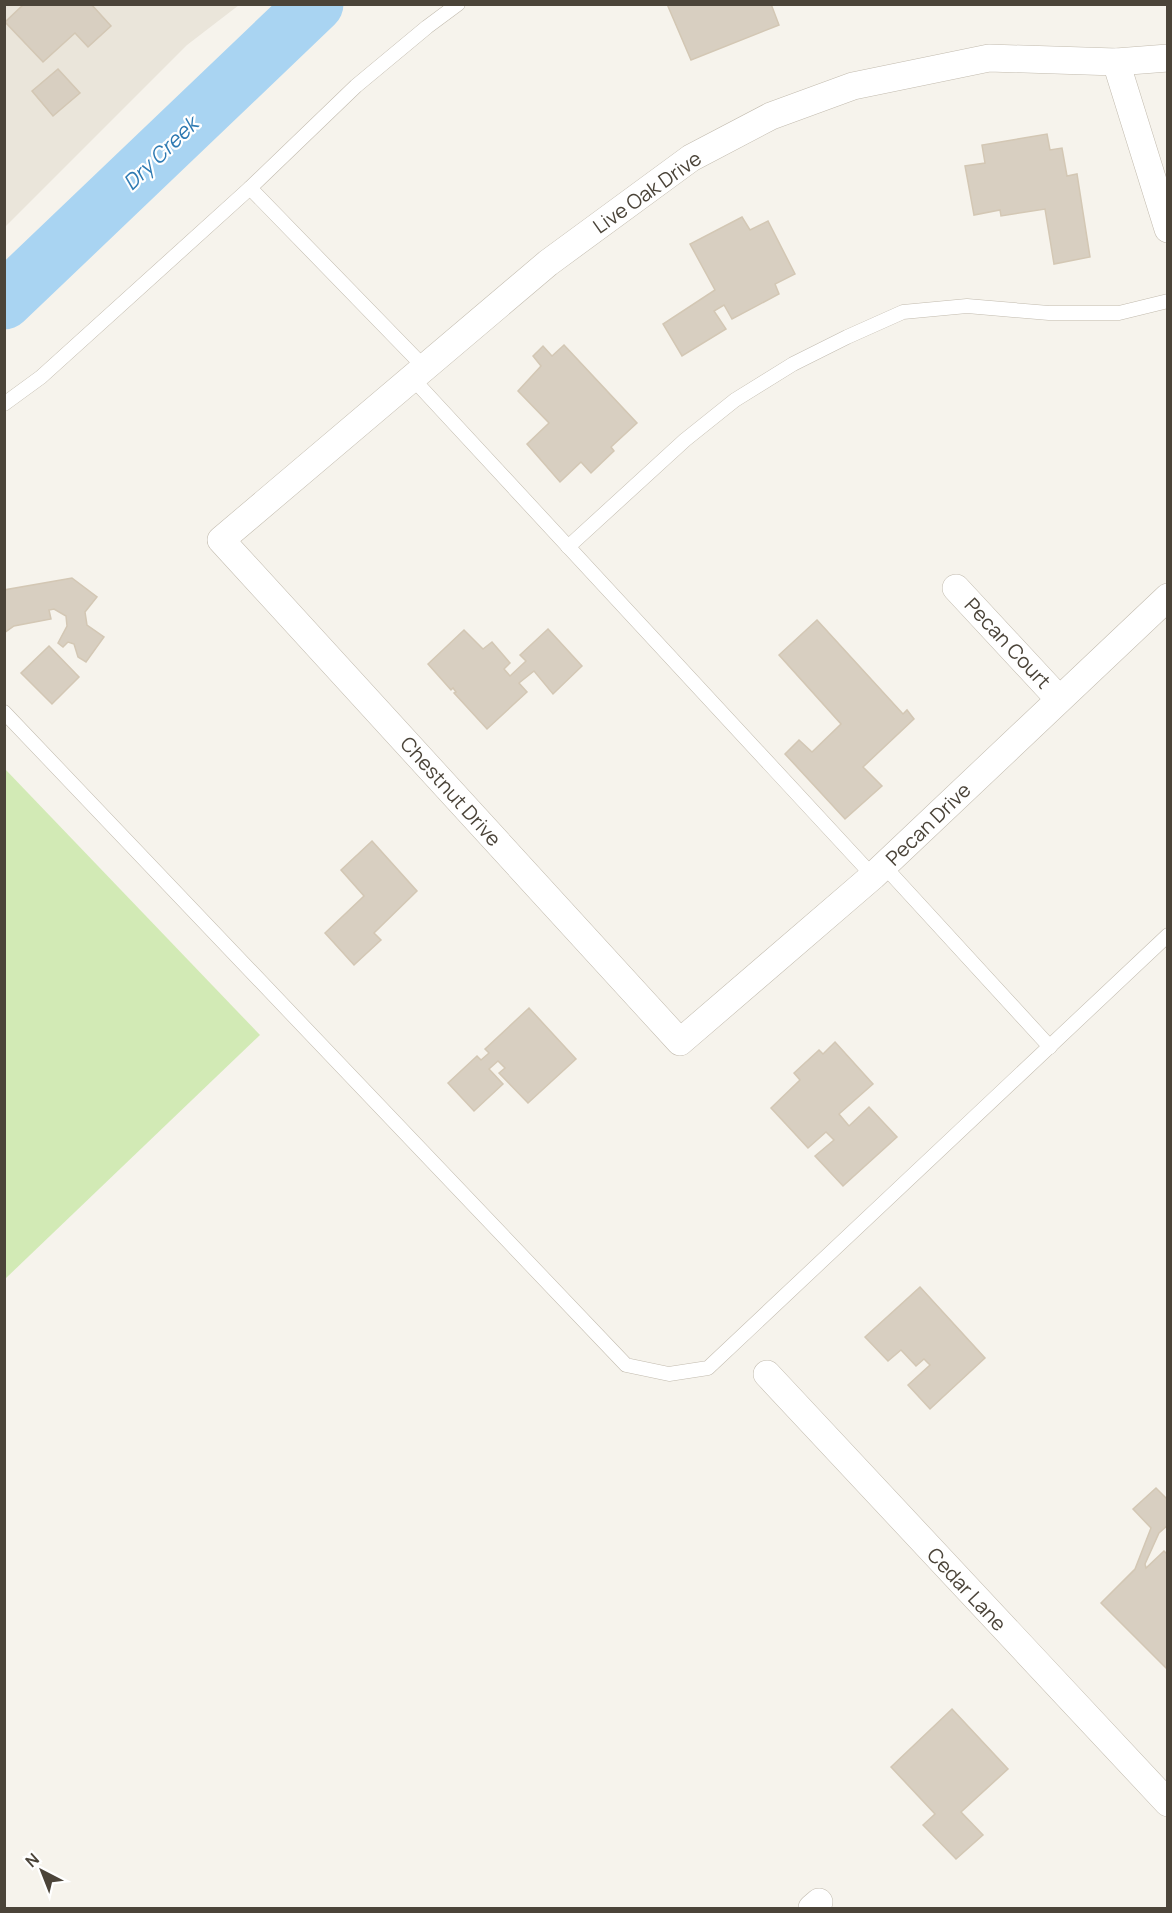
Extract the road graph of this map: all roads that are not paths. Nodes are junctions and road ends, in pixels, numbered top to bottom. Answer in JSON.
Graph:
{"nodes":[{"id":1,"x":458,"y":4,"type":"edge"},
{"id":2,"x":1167,"y":58,"type":"edge"},
{"id":3,"x":1116,"y":62,"type":"junction"},
{"id":4,"x":250,"y":188,"type":"junction"},
{"id":5,"x":1167,"y":228,"type":"edge"},
{"id":6,"x":1167,"y":301,"type":"edge"},
{"id":7,"x":419,"y":374,"type":"junction"},
{"id":8,"x":4,"y":404,"type":"edge"},
{"id":9,"x":221,"y":540,"type":"joint"},
{"id":10,"x":568,"y":547,"type":"junction"},
{"id":11,"x":956,"y":588,"type":"dead end"},
{"id":12,"x":1167,"y":597,"type":"edge"},
{"id":13,"x":1059,"y":699,"type":"junction"},
{"id":14,"x":4,"y":712,"type":"edge"},
{"id":15,"x":879,"y":871,"type":"junction"},
{"id":16,"x":1167,"y":936,"type":"edge"},
{"id":17,"x":680,"y":1042,"type":"joint"},
{"id":18,"x":1050,"y":1047,"type":"junction"},
{"id":19,"x":767,"y":1374,"type":"dead end"},
{"id":20,"x":1167,"y":1803,"type":"edge"}],
"edges":[{"from":1,"to":4,"type":"lane"},
{"from":2,"to":3,"type":"street","name":"Live Oak Drive"},
{"from":3,"to":5,"type":"street"},
{"from":3,"to":7,"type":"street","name":"Live Oak Drive"},
{"from":4,"to":7,"type":"lane"},
{"from":4,"to":8,"type":"lane"},
{"from":6,"to":10,"type":"lane"},
{"from":7,"to":9,"type":"street","name":"Live Oak Drive"},
{"from":7,"to":10,"type":"lane"},
{"from":9,"to":17,"type":"street","name":"Chestnut Drive"},
{"from":10,"to":15,"type":"lane"},
{"from":11,"to":13,"type":"street","name":"Pecan Court"},
{"from":12,"to":13,"type":"street","name":"Pecan Drive"},
{"from":13,"to":15,"type":"street","name":"Pecan Drive"},
{"from":14,"to":18,"type":"lane"},
{"from":15,"to":17,"type":"street","name":"Pecan Drive"},
{"from":15,"to":18,"type":"lane"},
{"from":16,"to":18,"type":"lane"},
{"from":19,"to":20,"type":"street","name":"Cedar Lane"}]}
